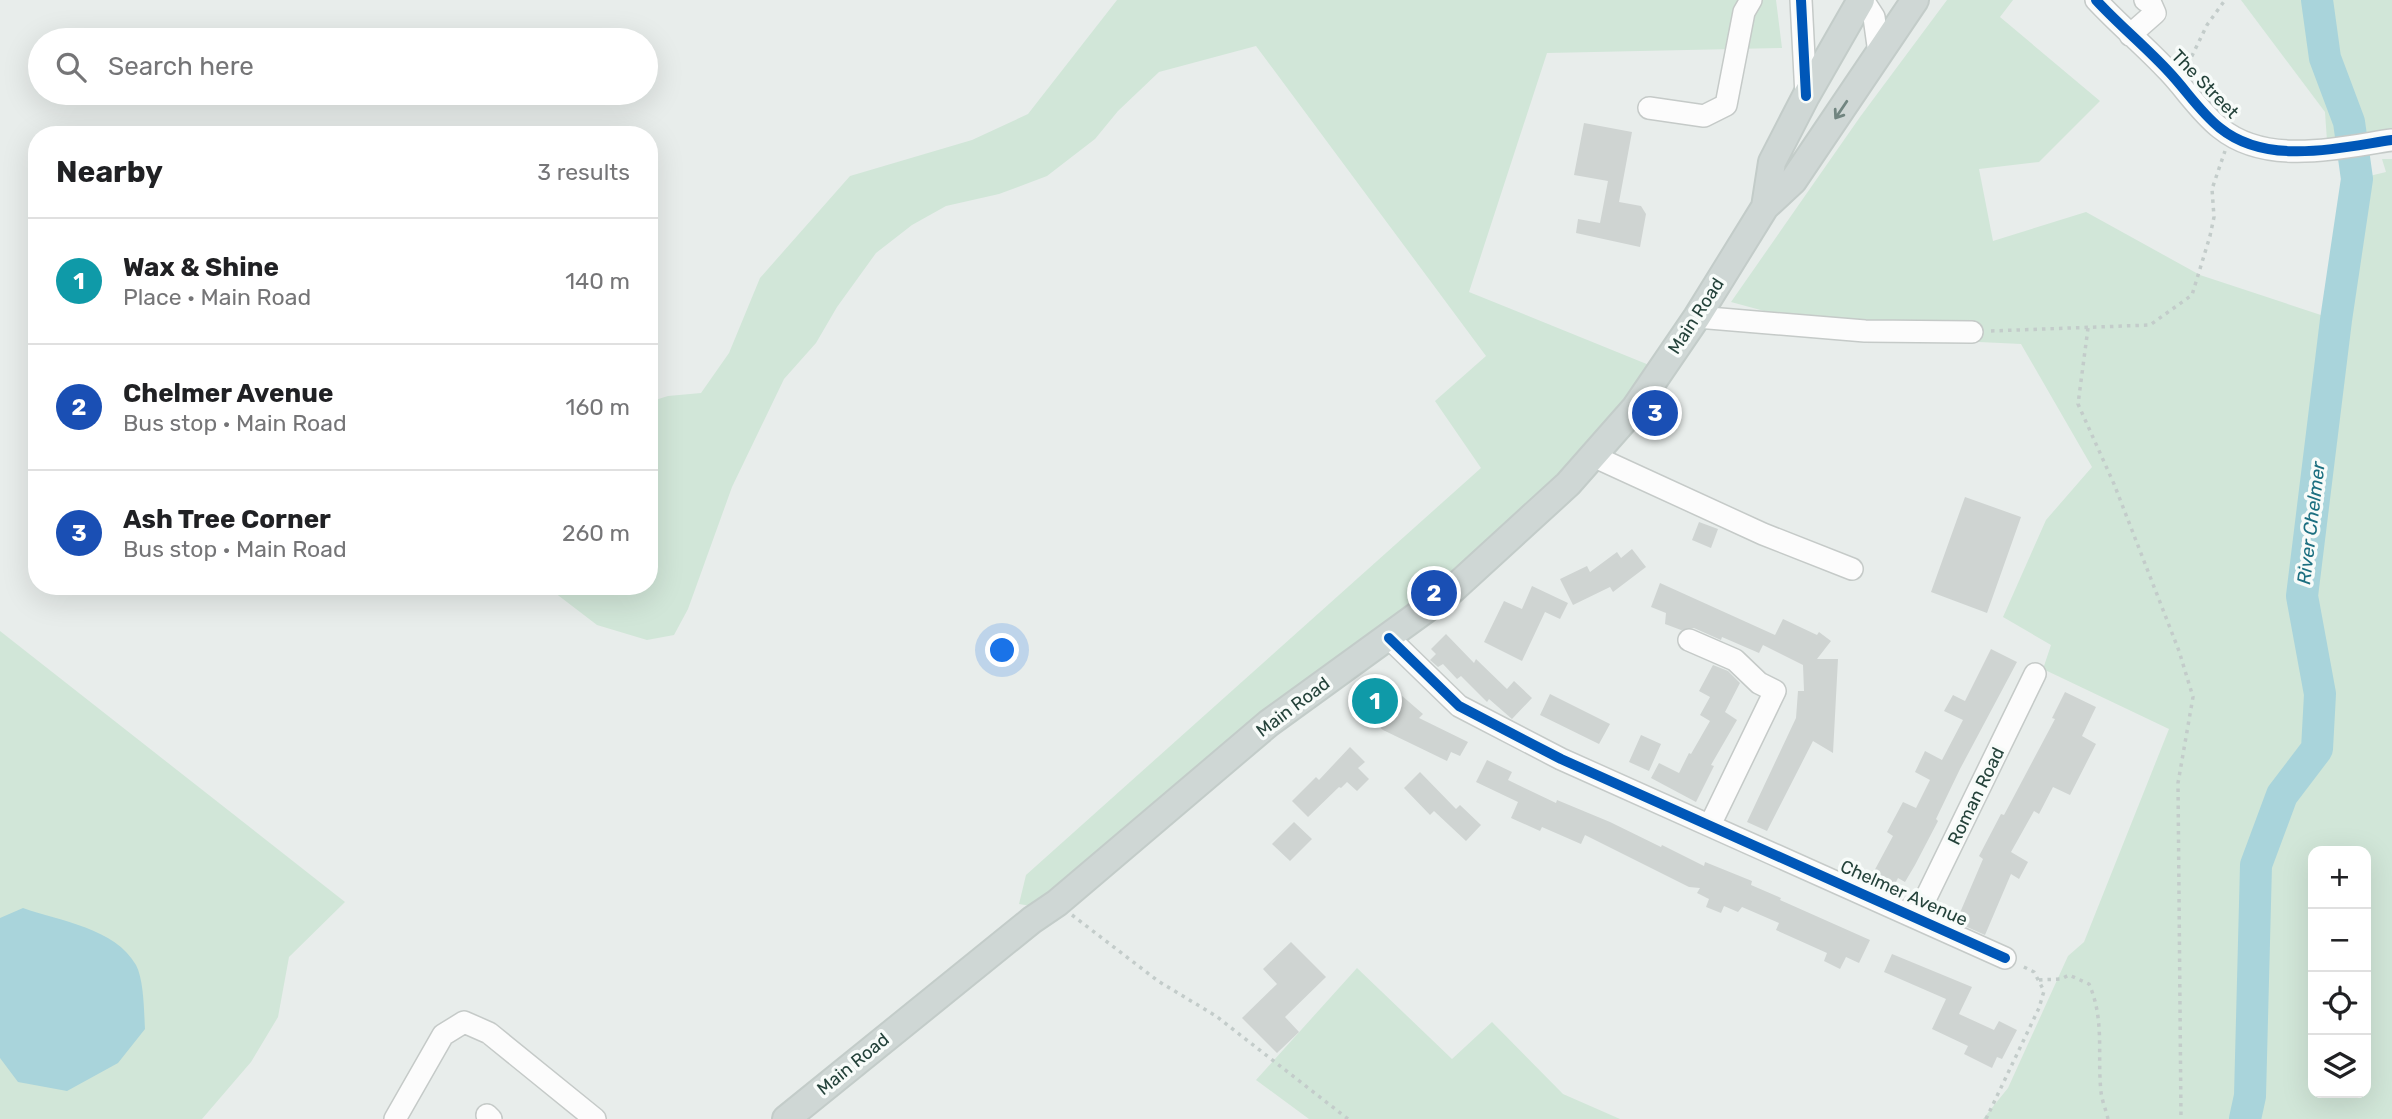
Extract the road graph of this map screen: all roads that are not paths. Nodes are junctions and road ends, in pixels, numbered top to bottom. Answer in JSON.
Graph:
{"nodes":[{"id":1,"x":1751,"y":0,"type":"edge"},
{"id":2,"x":1801,"y":0,"type":"edge"},
{"id":3,"x":1862,"y":0,"type":"edge"},
{"id":4,"x":1915,"y":0,"type":"edge"},
{"id":5,"x":2096,"y":0,"type":"edge"},
{"id":6,"x":2145,"y":0,"type":"edge"},
{"id":7,"x":2130,"y":35,"type":"junction"},
{"id":8,"x":1879,"y":53,"type":"junction"},
{"id":9,"x":1806,"y":96,"type":"junction"},
{"id":10,"x":1649,"y":107,"type":"dead end"},
{"id":11,"x":2392,"y":140,"type":"edge"},
{"id":12,"x":1765,"y":207,"type":"junction"},
{"id":13,"x":1697,"y":317,"type":"junction"},
{"id":14,"x":1972,"y":332,"type":"road end"},
{"id":15,"x":1593,"y":456,"type":"junction"},
{"id":16,"x":1852,"y":569,"type":"dead end"},
{"id":17,"x":1389,"y":638,"type":"junction"},
{"id":18,"x":1689,"y":640,"type":"dead end"},
{"id":19,"x":2035,"y":674,"type":"dead end"},
{"id":20,"x":1710,"y":825,"type":"junction"},
{"id":21,"x":1916,"y":918,"type":"junction"},
{"id":22,"x":2005,"y":958,"type":"road end"},
{"id":23,"x":395,"y":1119,"type":"edge"},
{"id":24,"x":595,"y":1119,"type":"edge"},
{"id":25,"x":786,"y":1119,"type":"edge"}],
"edges":[{"from":1,"to":10,"type":"street"},
{"from":2,"to":9,"type":"street"},
{"from":3,"to":8,"type":"street"},
{"from":3,"to":9,"type":"main road","name":"Main Road"},
{"from":4,"to":8,"type":"main road","name":"Main Road"},
{"from":5,"to":7,"type":"street","name":"The Street"},
{"from":6,"to":7,"type":"street"},
{"from":7,"to":11,"type":"street","name":"The Street"},
{"from":8,"to":12,"type":"main road","name":"Main Road","one_way":true},
{"from":9,"to":12,"type":"main road","name":"Main Road"},
{"from":12,"to":13,"type":"main road","name":"Main Road"},
{"from":13,"to":14,"type":"street"},
{"from":13,"to":15,"type":"main road","name":"Main Road"},
{"from":15,"to":16,"type":"street"},
{"from":15,"to":17,"type":"main road","name":"Main Road"},
{"from":17,"to":20,"type":"street","name":"Chelmer Avenue"},
{"from":17,"to":25,"type":"main road","name":"Main Road"},
{"from":18,"to":20,"type":"street"},
{"from":19,"to":21,"type":"street","name":"Roman Road"},
{"from":20,"to":21,"type":"street","name":"Chelmer Avenue"},
{"from":21,"to":22,"type":"street","name":"Chelmer Avenue"},
{"from":23,"to":24,"type":"street"}]}
